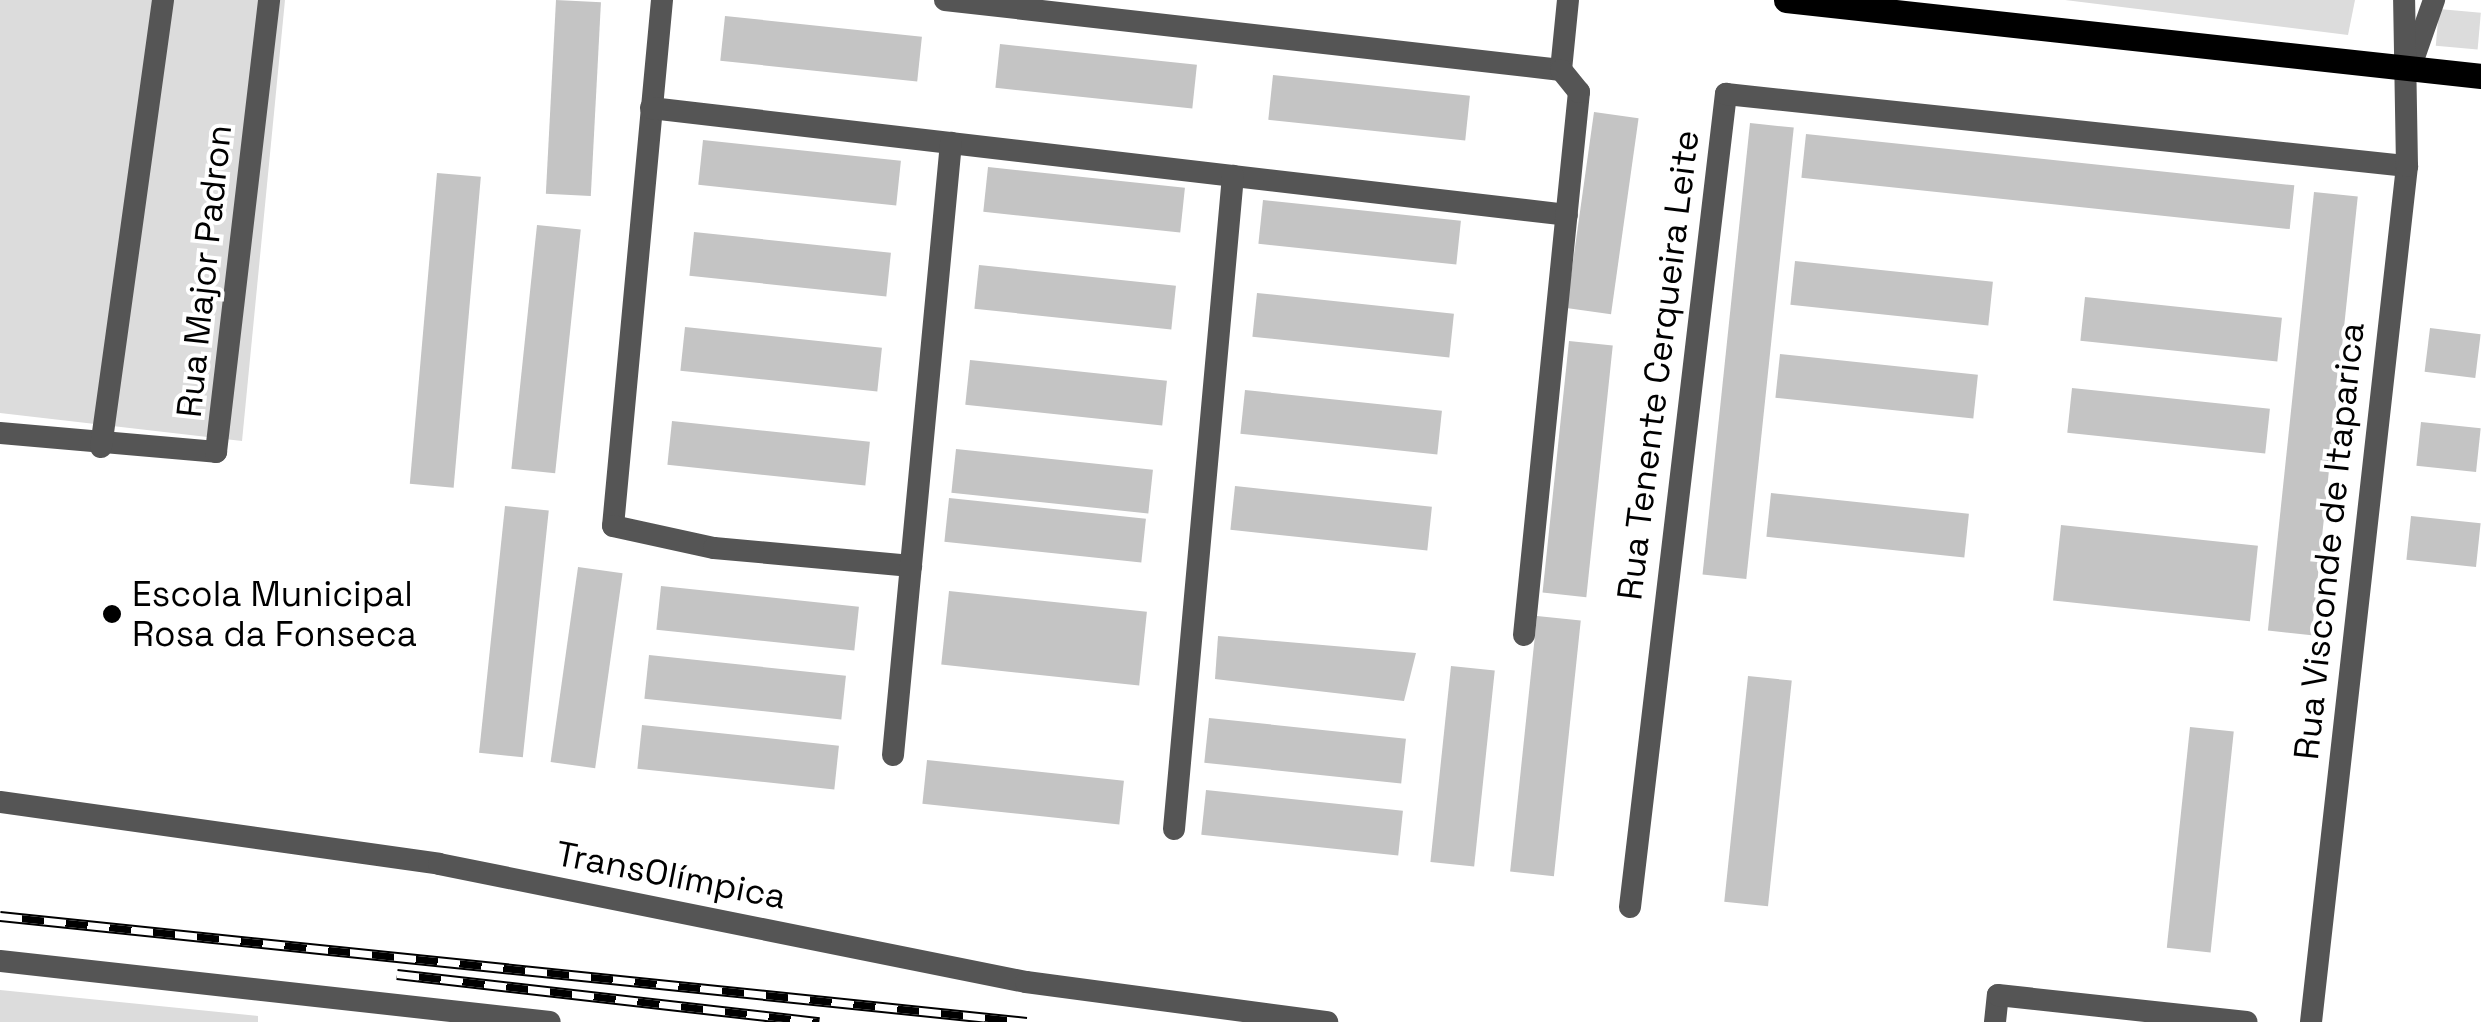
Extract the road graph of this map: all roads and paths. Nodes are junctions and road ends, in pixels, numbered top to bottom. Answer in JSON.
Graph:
{"nodes":[{"id":1,"x":163,"y":0,"type":"edge"},
{"id":2,"x":269,"y":0,"type":"edge"},
{"id":3,"x":662,"y":0,"type":"edge"},
{"id":4,"x":944,"y":0,"type":"edge"},
{"id":5,"x":1568,"y":0,"type":"edge"},
{"id":6,"x":1786,"y":0,"type":"edge"},
{"id":7,"x":2404,"y":0,"type":"edge"},
{"id":8,"x":2434,"y":0,"type":"edge"},
{"id":9,"x":1116,"y":8,"type":"edge"},
{"id":10,"x":2410,"y":68,"type":"junction"},
{"id":11,"x":1561,"y":70,"type":"junction"},
{"id":12,"x":2481,"y":76,"type":"edge"},
{"id":13,"x":652,"y":108,"type":"junction"},
{"id":14,"x":950,"y":143,"type":"junction"},
{"id":15,"x":2406,"y":166,"type":"junction"},
{"id":16,"x":1233,"y":176,"type":"junction"},
{"id":17,"x":1566,"y":214,"type":"junction"},
{"id":18,"x":0,"y":433,"type":"edge"},
{"id":19,"x":101,"y":448,"type":"junction"},
{"id":20,"x":911,"y":566,"type":"junction"},
{"id":21,"x":1524,"y":635,"type":"dead end"},
{"id":22,"x":893,"y":755,"type":"dead end"},
{"id":23,"x":0,"y":802,"type":"edge"},
{"id":24,"x":1174,"y":829,"type":"dead end"},
{"id":25,"x":1630,"y":906,"type":"dead end"},
{"id":26,"x":0,"y":961,"type":"edge"},
{"id":27,"x":444,"y":1016,"type":"edge"},
{"id":28,"x":550,"y":1022,"type":"edge"},
{"id":29,"x":1327,"y":1022,"type":"edge"},
{"id":30,"x":1996,"y":1022,"type":"edge"},
{"id":31,"x":2247,"y":1022,"type":"edge"},
{"id":32,"x":2311,"y":1022,"type":"edge"}],
"edges":[{"from":1,"to":19,"type":"street"},
{"from":2,"to":19,"type":"street","name":"Rua Major Padron"},
{"from":3,"to":13,"type":"street"},
{"from":4,"to":9,"type":"street"},
{"from":5,"to":11,"type":"street"},
{"from":6,"to":10,"type":"main road"},
{"from":7,"to":10,"type":"street","name":"Rua Visconde de Itaparica"},
{"from":8,"to":10,"type":"street","name":"Rua Visconde de Itaparica"},
{"from":9,"to":11,"type":"street"},
{"from":10,"to":12,"type":"main road"},
{"from":10,"to":15,"type":"street","name":"Rua Visconde de Itaparica"},
{"from":11,"to":17,"type":"street"},
{"from":13,"to":14,"type":"street"},
{"from":13,"to":20,"type":"street"},
{"from":14,"to":16,"type":"street"},
{"from":14,"to":20,"type":"street"},
{"from":15,"to":25,"type":"street","name":"Rua Tenente Cerqueira Leite"},
{"from":15,"to":32,"type":"street","name":"Rua Visconde de Itaparica"},
{"from":16,"to":17,"type":"street"},
{"from":16,"to":24,"type":"street"},
{"from":17,"to":21,"type":"street"},
{"from":18,"to":19,"type":"street","name":"Rua Major Padron"},
{"from":20,"to":22,"type":"street"},
{"from":23,"to":29,"type":"street","name":"TransOlímpica"},
{"from":26,"to":27,"type":"street"},
{"from":27,"to":28,"type":"street"},
{"from":30,"to":31,"type":"street"}]}
